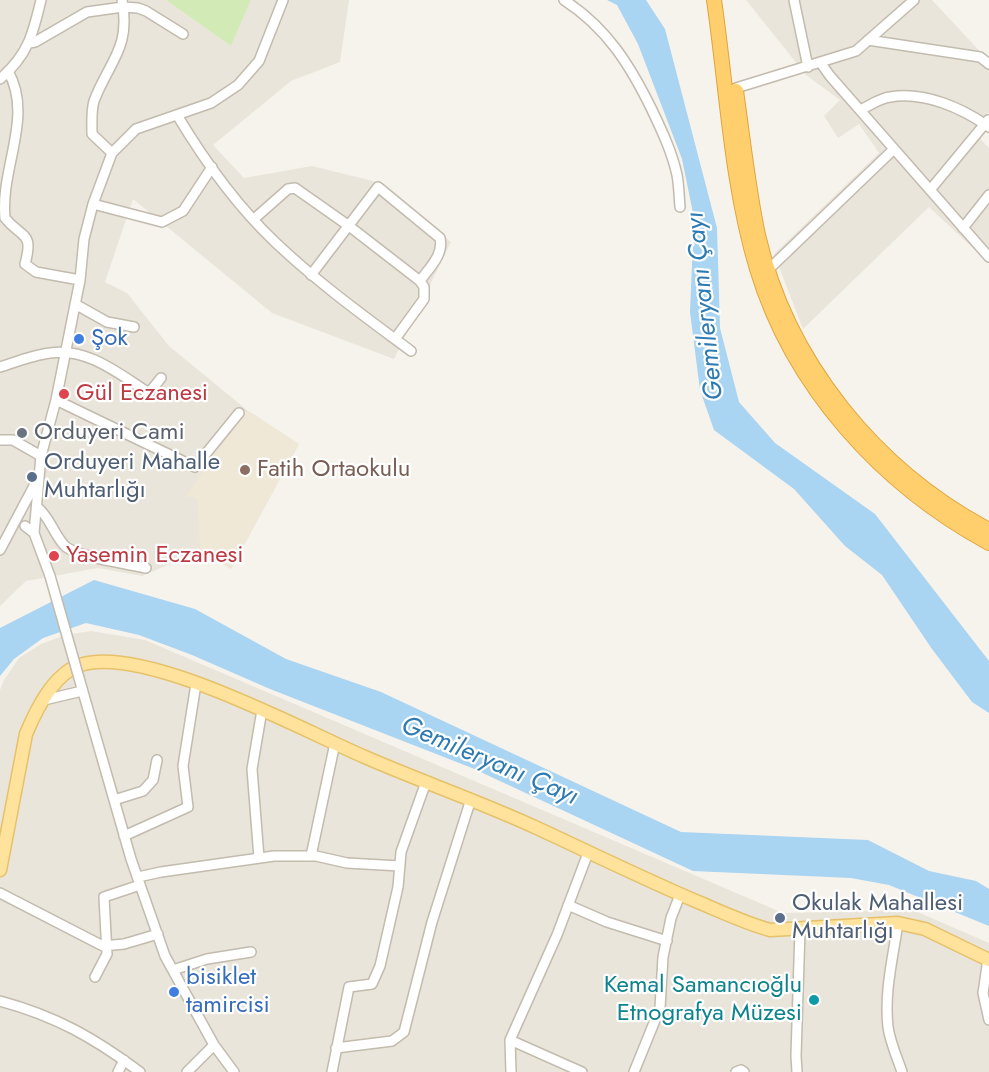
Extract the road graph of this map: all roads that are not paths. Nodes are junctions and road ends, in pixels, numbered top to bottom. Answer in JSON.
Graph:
{"nodes":[{"id":1,"x":41,"y":0,"type":"edge"},
{"id":2,"x":283,"y":0,"type":"edge"},
{"id":3,"x":564,"y":0,"type":"edge"},
{"id":4,"x":714,"y":0,"type":"edge"},
{"id":5,"x":723,"y":0,"type":"edge"},
{"id":6,"x":794,"y":0,"type":"edge"},
{"id":7,"x":914,"y":0,"type":"edge"},
{"id":8,"x":123,"y":3,"type":"edge"},
{"id":9,"x":183,"y":34,"type":"dead end"},
{"id":10,"x":868,"y":40,"type":"junction"},
{"id":11,"x":29,"y":43,"type":"junction"},
{"id":12,"x":820,"y":62,"type":"junction"},
{"id":13,"x":989,"y":64,"type":"edge"},
{"id":14,"x":808,"y":67,"type":"junction"},
{"id":15,"x":8,"y":71,"type":"junction"},
{"id":16,"x":0,"y":79,"type":"edge"},
{"id":17,"x":736,"y":88,"type":"junction"},
{"id":18,"x":860,"y":110,"type":"junction"},
{"id":19,"x":177,"y":115,"type":"junction"},
{"id":20,"x":988,"y":123,"type":"edge"},
{"id":21,"x":0,"y":142,"type":"edge"},
{"id":22,"x":894,"y":149,"type":"junction"},
{"id":23,"x":6,"y":151,"type":"junction"},
{"id":24,"x":112,"y":153,"type":"junction"},
{"id":25,"x":212,"y":167,"type":"junction"},
{"id":26,"x":0,"y":182,"type":"edge"},
{"id":27,"x":930,"y":190,"type":"junction"},
{"id":28,"x":989,"y":195,"type":"edge"},
{"id":29,"x":93,"y":204,"type":"junction"},
{"id":30,"x":680,"y":207,"type":"dead end"},
{"id":31,"x":254,"y":219,"type":"junction"},
{"id":32,"x":349,"y":226,"type":"junction"},
{"id":33,"x":963,"y":228,"type":"junction"},
{"id":34,"x":989,"y":257,"type":"edge"},
{"id":35,"x":768,"y":270,"type":"junction"},
{"id":36,"x":311,"y":275,"type":"junction"},
{"id":37,"x":80,"y":280,"type":"junction"},
{"id":38,"x":420,"y":281,"type":"junction"},
{"id":39,"x":75,"y":304,"type":"junction"},
{"id":40,"x":134,"y":327,"type":"dead end"},
{"id":41,"x":395,"y":339,"type":"junction"},
{"id":42,"x":411,"y":351,"type":"dead end"},
{"id":43,"x":65,"y":352,"type":"junction"},
{"id":44,"x":0,"y":367,"type":"edge"},
{"id":45,"x":161,"y":378,"type":"dead end"},
{"id":46,"x":56,"y":400,"type":"junction"},
{"id":47,"x":239,"y":413,"type":"dead end"},
{"id":48,"x":0,"y":440,"type":"edge"},
{"id":49,"x":41,"y":456,"type":"junction"},
{"id":50,"x":39,"y":477,"type":"junction"},
{"id":51,"x":37,"y":512,"type":"junction"},
{"id":52,"x":25,"y":526,"type":"junction"},
{"id":53,"x":989,"y":531,"type":"edge"},
{"id":54,"x":34,"y":533,"type":"junction"},
{"id":55,"x":7,"y":537,"type":"junction"},
{"id":56,"x":989,"y":543,"type":"edge"},
{"id":57,"x":0,"y":550,"type":"edge"},
{"id":58,"x":146,"y":568,"type":"dead end"},
{"id":59,"x":196,"y":684,"type":"junction"},
{"id":60,"x":82,"y":691,"type":"junction"},
{"id":61,"x":44,"y":699,"type":"junction"},
{"id":62,"x":262,"y":710,"type":"junction"},
{"id":63,"x":335,"y":743,"type":"junction"},
{"id":64,"x":157,"y":760,"type":"dead end"},
{"id":65,"x":426,"y":782,"type":"junction"},
{"id":66,"x":471,"y":799,"type":"junction"},
{"id":67,"x":114,"y":800,"type":"junction"},
{"id":68,"x":124,"y":836,"type":"junction"},
{"id":69,"x":588,"y":853,"type":"junction"},
{"id":70,"x":311,"y":856,"type":"junction"},
{"id":71,"x":259,"y":858,"type":"junction"},
{"id":72,"x":400,"y":866,"type":"junction"},
{"id":73,"x":0,"y":870,"type":"edge"},
{"id":74,"x":139,"y":881,"type":"junction"},
{"id":75,"x":0,"y":893,"type":"edge"},
{"id":76,"x":680,"y":895,"type":"junction"},
{"id":77,"x":568,"y":905,"type":"junction"},
{"id":78,"x":898,"y":923,"type":"junction"},
{"id":79,"x":800,"y":929,"type":"junction"},
{"id":80,"x":158,"y":934,"type":"junction"},
{"id":81,"x":667,"y":941,"type":"junction"},
{"id":82,"x":107,"y":945,"type":"junction"},
{"id":83,"x":251,"y":952,"type":"dead end"},
{"id":84,"x":988,"y":960,"type":"edge"},
{"id":85,"x":173,"y":970,"type":"junction"},
{"id":86,"x":95,"y":977,"type":"dead end"},
{"id":87,"x":0,"y":1001,"type":"edge"},
{"id":88,"x":989,"y":1020,"type":"edge"},
{"id":89,"x":510,"y":1040,"type":"junction"},
{"id":90,"x":214,"y":1045,"type":"junction"},
{"id":91,"x":336,"y":1048,"type":"junction"},
{"id":92,"x":124,"y":1060,"type":"junction"},
{"id":93,"x":118,"y":1072,"type":"edge"},
{"id":94,"x":140,"y":1072,"type":"edge"},
{"id":95,"x":187,"y":1072,"type":"edge"},
{"id":96,"x":234,"y":1072,"type":"edge"},
{"id":97,"x":332,"y":1072,"type":"edge"},
{"id":98,"x":511,"y":1072,"type":"edge"},
{"id":99,"x":582,"y":1072,"type":"edge"},
{"id":100,"x":634,"y":1072,"type":"edge"},
{"id":101,"x":736,"y":1072,"type":"edge"},
{"id":102,"x":744,"y":1072,"type":"edge"},
{"id":103,"x":797,"y":1072,"type":"edge"},
{"id":104,"x":902,"y":1072,"type":"edge"}],
"edges":[{"from":1,"to":11,"type":"street"},
{"from":2,"to":19,"type":"street"},
{"from":3,"to":30,"type":"street"},
{"from":4,"to":56,"type":"highway"},
{"from":5,"to":17,"type":"highway"},
{"from":6,"to":14,"type":"street"},
{"from":7,"to":10,"type":"street"},
{"from":8,"to":9,"type":"street"},
{"from":8,"to":11,"type":"street"},
{"from":8,"to":24,"type":"street"},
{"from":10,"to":12,"type":"street"},
{"from":10,"to":13,"type":"street"},
{"from":11,"to":15,"type":"street"},
{"from":12,"to":14,"type":"street"},
{"from":12,"to":18,"type":"street"},
{"from":14,"to":17,"type":"street"},
{"from":15,"to":16,"type":"street"},
{"from":15,"to":23,"type":"street"},
{"from":17,"to":35,"type":"highway"},
{"from":18,"to":20,"type":"street"},
{"from":18,"to":22,"type":"street"},
{"from":19,"to":24,"type":"street"},
{"from":19,"to":25,"type":"street"},
{"from":20,"to":27,"type":"street"},
{"from":21,"to":23,"type":"street"},
{"from":22,"to":27,"type":"street"},
{"from":22,"to":35,"type":"street"},
{"from":23,"to":26,"type":"street"},
{"from":24,"to":29,"type":"street"},
{"from":25,"to":29,"type":"street"},
{"from":25,"to":31,"type":"street"},
{"from":26,"to":37,"type":"street"},
{"from":27,"to":33,"type":"street"},
{"from":28,"to":33,"type":"street"},
{"from":29,"to":37,"type":"street"},
{"from":31,"to":32,"type":"street"},
{"from":31,"to":36,"type":"street"},
{"from":32,"to":36,"type":"street"},
{"from":32,"to":38,"type":"street"},
{"from":32,"to":38,"type":"street"},
{"from":33,"to":34,"type":"street"},
{"from":35,"to":53,"type":"highway"},
{"from":36,"to":41,"type":"street"},
{"from":37,"to":39,"type":"street"},
{"from":38,"to":41,"type":"street"},
{"from":39,"to":40,"type":"street"},
{"from":39,"to":43,"type":"street"},
{"from":41,"to":42,"type":"street"},
{"from":43,"to":44,"type":"street"},
{"from":43,"to":45,"type":"street"},
{"from":43,"to":46,"type":"street"},
{"from":46,"to":47,"type":"street"},
{"from":46,"to":49,"type":"street"},
{"from":48,"to":49,"type":"street"},
{"from":49,"to":50,"type":"street"},
{"from":50,"to":51,"type":"street"},
{"from":50,"to":55,"type":"street"},
{"from":51,"to":52,"type":"street"},
{"from":51,"to":54,"type":"street"},
{"from":51,"to":58,"type":"street"},
{"from":52,"to":54,"type":"street"},
{"from":52,"to":55,"type":"street"},
{"from":54,"to":60,"type":"street","bridge":true},
{"from":55,"to":57,"type":"street"},
{"from":59,"to":61,"type":"main road"},
{"from":59,"to":62,"type":"main road"},
{"from":59,"to":68,"type":"street"},
{"from":60,"to":61,"type":"street"},
{"from":60,"to":67,"type":"street"},
{"from":61,"to":73,"type":"main road"},
{"from":62,"to":63,"type":"main road"},
{"from":62,"to":71,"type":"street"},
{"from":63,"to":65,"type":"main road"},
{"from":63,"to":70,"type":"street"},
{"from":64,"to":67,"type":"street"},
{"from":65,"to":66,"type":"main road"},
{"from":65,"to":72,"type":"street"},
{"from":66,"to":69,"type":"main road"},
{"from":66,"to":91,"type":"street"},
{"from":67,"to":68,"type":"street"},
{"from":68,"to":74,"type":"street"},
{"from":69,"to":76,"type":"main road"},
{"from":69,"to":77,"type":"street"},
{"from":70,"to":71,"type":"street"},
{"from":70,"to":72,"type":"street"},
{"from":71,"to":74,"type":"street"},
{"from":72,"to":91,"type":"street"},
{"from":74,"to":80,"type":"street"},
{"from":74,"to":82,"type":"street"},
{"from":75,"to":82,"type":"street"},
{"from":76,"to":79,"type":"main road"},
{"from":76,"to":81,"type":"street"},
{"from":77,"to":81,"type":"street"},
{"from":77,"to":89,"type":"street"},
{"from":78,"to":79,"type":"main road"},
{"from":78,"to":84,"type":"main road"},
{"from":78,"to":104,"type":"street"},
{"from":79,"to":103,"type":"street"},
{"from":80,"to":82,"type":"street"},
{"from":80,"to":85,"type":"street"},
{"from":81,"to":100,"type":"street"},
{"from":82,"to":86,"type":"street"},
{"from":83,"to":85,"type":"street"},
{"from":84,"to":88,"type":"street"},
{"from":85,"to":90,"type":"street"},
{"from":87,"to":92,"type":"street"},
{"from":89,"to":98,"type":"street"},
{"from":89,"to":99,"type":"street"},
{"from":90,"to":95,"type":"street"},
{"from":90,"to":96,"type":"street"},
{"from":91,"to":97,"type":"street"},
{"from":92,"to":93,"type":"street"},
{"from":92,"to":94,"type":"street"},
{"from":101,"to":102,"type":"street"}]}
